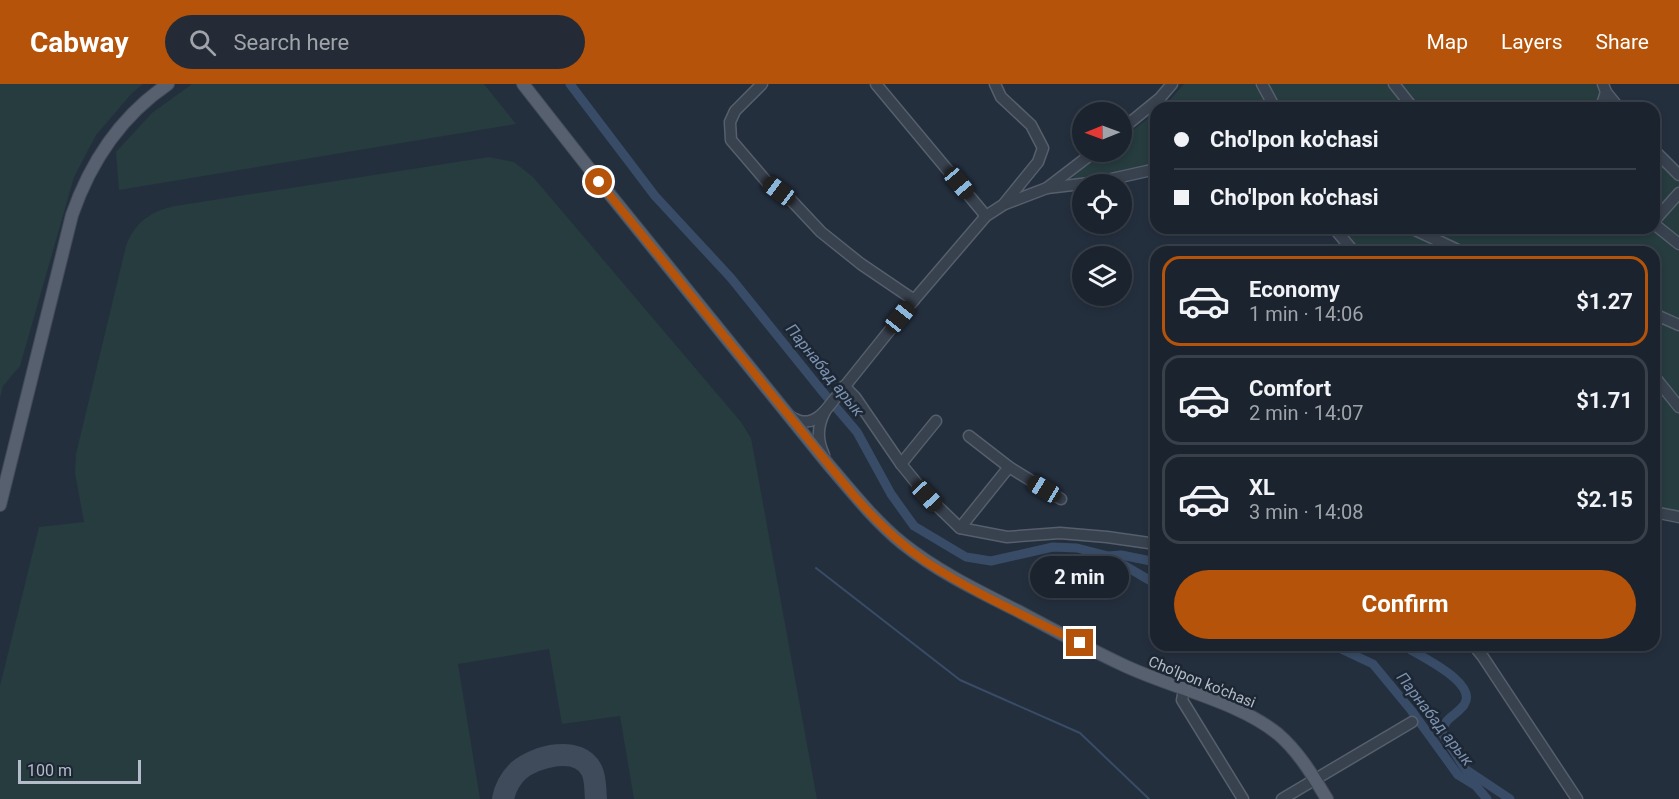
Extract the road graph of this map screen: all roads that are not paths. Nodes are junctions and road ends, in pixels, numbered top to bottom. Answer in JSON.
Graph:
{"nodes":[{"id":1,"x":168,"y":84,"type":"edge"},
{"id":2,"x":523,"y":84,"type":"edge"},
{"id":3,"x":762,"y":84,"type":"edge"},
{"id":4,"x":876,"y":84,"type":"edge"},
{"id":5,"x":995,"y":84,"type":"edge"},
{"id":6,"x":1172,"y":84,"type":"edge"},
{"id":7,"x":1262,"y":84,"type":"edge"},
{"id":8,"x":1394,"y":84,"type":"edge"},
{"id":9,"x":1604,"y":88,"type":"edge"},
{"id":10,"x":1155,"y":102,"type":"edge"},
{"id":11,"x":1272,"y":102,"type":"edge"},
{"id":12,"x":1408,"y":102,"type":"edge"},
{"id":13,"x":1614,"y":102,"type":"edge"},
{"id":14,"x":1150,"y":106,"type":"edge"},
{"id":15,"x":1132,"y":121,"type":"edge"},
{"id":16,"x":1660,"y":156,"type":"edge"},
{"id":17,"x":1081,"y":162,"type":"edge"},
{"id":18,"x":1150,"y":170,"type":"edge"},
{"id":19,"x":1679,"y":175,"type":"edge"},
{"id":20,"x":1047,"y":188,"type":"junction"},
{"id":21,"x":1679,"y":193,"type":"edge"},
{"id":22,"x":1003,"y":205,"type":"junction"},
{"id":23,"x":986,"y":216,"type":"junction"},
{"id":24,"x":1660,"y":216,"type":"edge"},
{"id":25,"x":1660,"y":228,"type":"edge"},
{"id":26,"x":1339,"y":234,"type":"edge"},
{"id":27,"x":1424,"y":234,"type":"edge"},
{"id":28,"x":1679,"y":244,"type":"edge"},
{"id":29,"x":1349,"y":246,"type":"edge"},
{"id":30,"x":1449,"y":246,"type":"edge"},
{"id":31,"x":914,"y":300,"type":"junction"},
{"id":32,"x":1660,"y":317,"type":"edge"},
{"id":33,"x":1679,"y":325,"type":"edge"},
{"id":34,"x":1660,"y":382,"type":"edge"},
{"id":35,"x":841,"y":389,"type":"junction"},
{"id":36,"x":1677,"y":399,"type":"edge"},
{"id":37,"x":825,"y":411,"type":"junction"},
{"id":38,"x":786,"y":413,"type":"junction"},
{"id":39,"x":936,"y":421,"type":"dead end"},
{"id":40,"x":969,"y":436,"type":"dead end"},
{"id":41,"x":900,"y":464,"type":"junction"},
{"id":42,"x":830,"y":466,"type":"junction"},
{"id":43,"x":1009,"y":467,"type":"junction"},
{"id":44,"x":1061,"y":499,"type":"dead end"},
{"id":45,"x":0,"y":506,"type":"edge"},
{"id":46,"x":1660,"y":513,"type":"edge"},
{"id":47,"x":1679,"y":517,"type":"edge"},
{"id":48,"x":960,"y":528,"type":"junction"},
{"id":49,"x":1150,"y":543,"type":"edge"},
{"id":50,"x":1476,"y":651,"type":"edge"},
{"id":51,"x":1184,"y":690,"type":"junction"},
{"id":52,"x":1412,"y":723,"type":"dead end"},
{"id":53,"x":1315,"y":779,"type":"junction"},
{"id":54,"x":1243,"y":799,"type":"edge"},
{"id":55,"x":1282,"y":799,"type":"edge"},
{"id":56,"x":1327,"y":799,"type":"edge"},
{"id":57,"x":1576,"y":799,"type":"edge"}],
"edges":[{"from":1,"to":45,"type":"main road"},
{"from":2,"to":38,"type":"main road","name":"Cho'lpon ko'chasi"},
{"from":3,"to":31,"type":"street"},
{"from":4,"to":23,"type":"street"},
{"from":5,"to":22,"type":"street"},
{"from":6,"to":10,"type":"street"},
{"from":7,"to":11,"type":"street"},
{"from":8,"to":12,"type":"street"},
{"from":9,"to":13,"type":"street"},
{"from":14,"to":15,"type":"street"},
{"from":16,"to":19,"type":"street"},
{"from":17,"to":20,"type":"street"},
{"from":18,"to":20,"type":"street"},
{"from":20,"to":22,"type":"street"},
{"from":21,"to":24,"type":"street"},
{"from":22,"to":23,"type":"street"},
{"from":23,"to":31,"type":"street"},
{"from":25,"to":28,"type":"street"},
{"from":26,"to":29,"type":"street"},
{"from":27,"to":30,"type":"street"},
{"from":31,"to":35,"type":"street"},
{"from":32,"to":33,"type":"street"},
{"from":34,"to":36,"type":"street"},
{"from":35,"to":37,"type":"street"},
{"from":35,"to":41,"type":"street"},
{"from":37,"to":38,"type":"street"},
{"from":37,"to":42,"type":"street"},
{"from":38,"to":42,"type":"main road","name":"Cho'lpon ko'chasi"},
{"from":39,"to":41,"type":"street"},
{"from":40,"to":43,"type":"street"},
{"from":41,"to":48,"type":"street"},
{"from":42,"to":51,"type":"main road","name":"Cho'lpon ko'chasi"},
{"from":43,"to":44,"type":"street"},
{"from":43,"to":48,"type":"street"},
{"from":46,"to":47,"type":"street"},
{"from":48,"to":49,"type":"street"},
{"from":50,"to":57,"type":"street"},
{"from":51,"to":53,"type":"main road","name":"Cho'lpon ko'chasi"},
{"from":51,"to":54,"type":"street"},
{"from":52,"to":53,"type":"street"},
{"from":53,"to":55,"type":"street"},
{"from":53,"to":56,"type":"main road","name":"Cho'lpon ko'chasi"}]}
